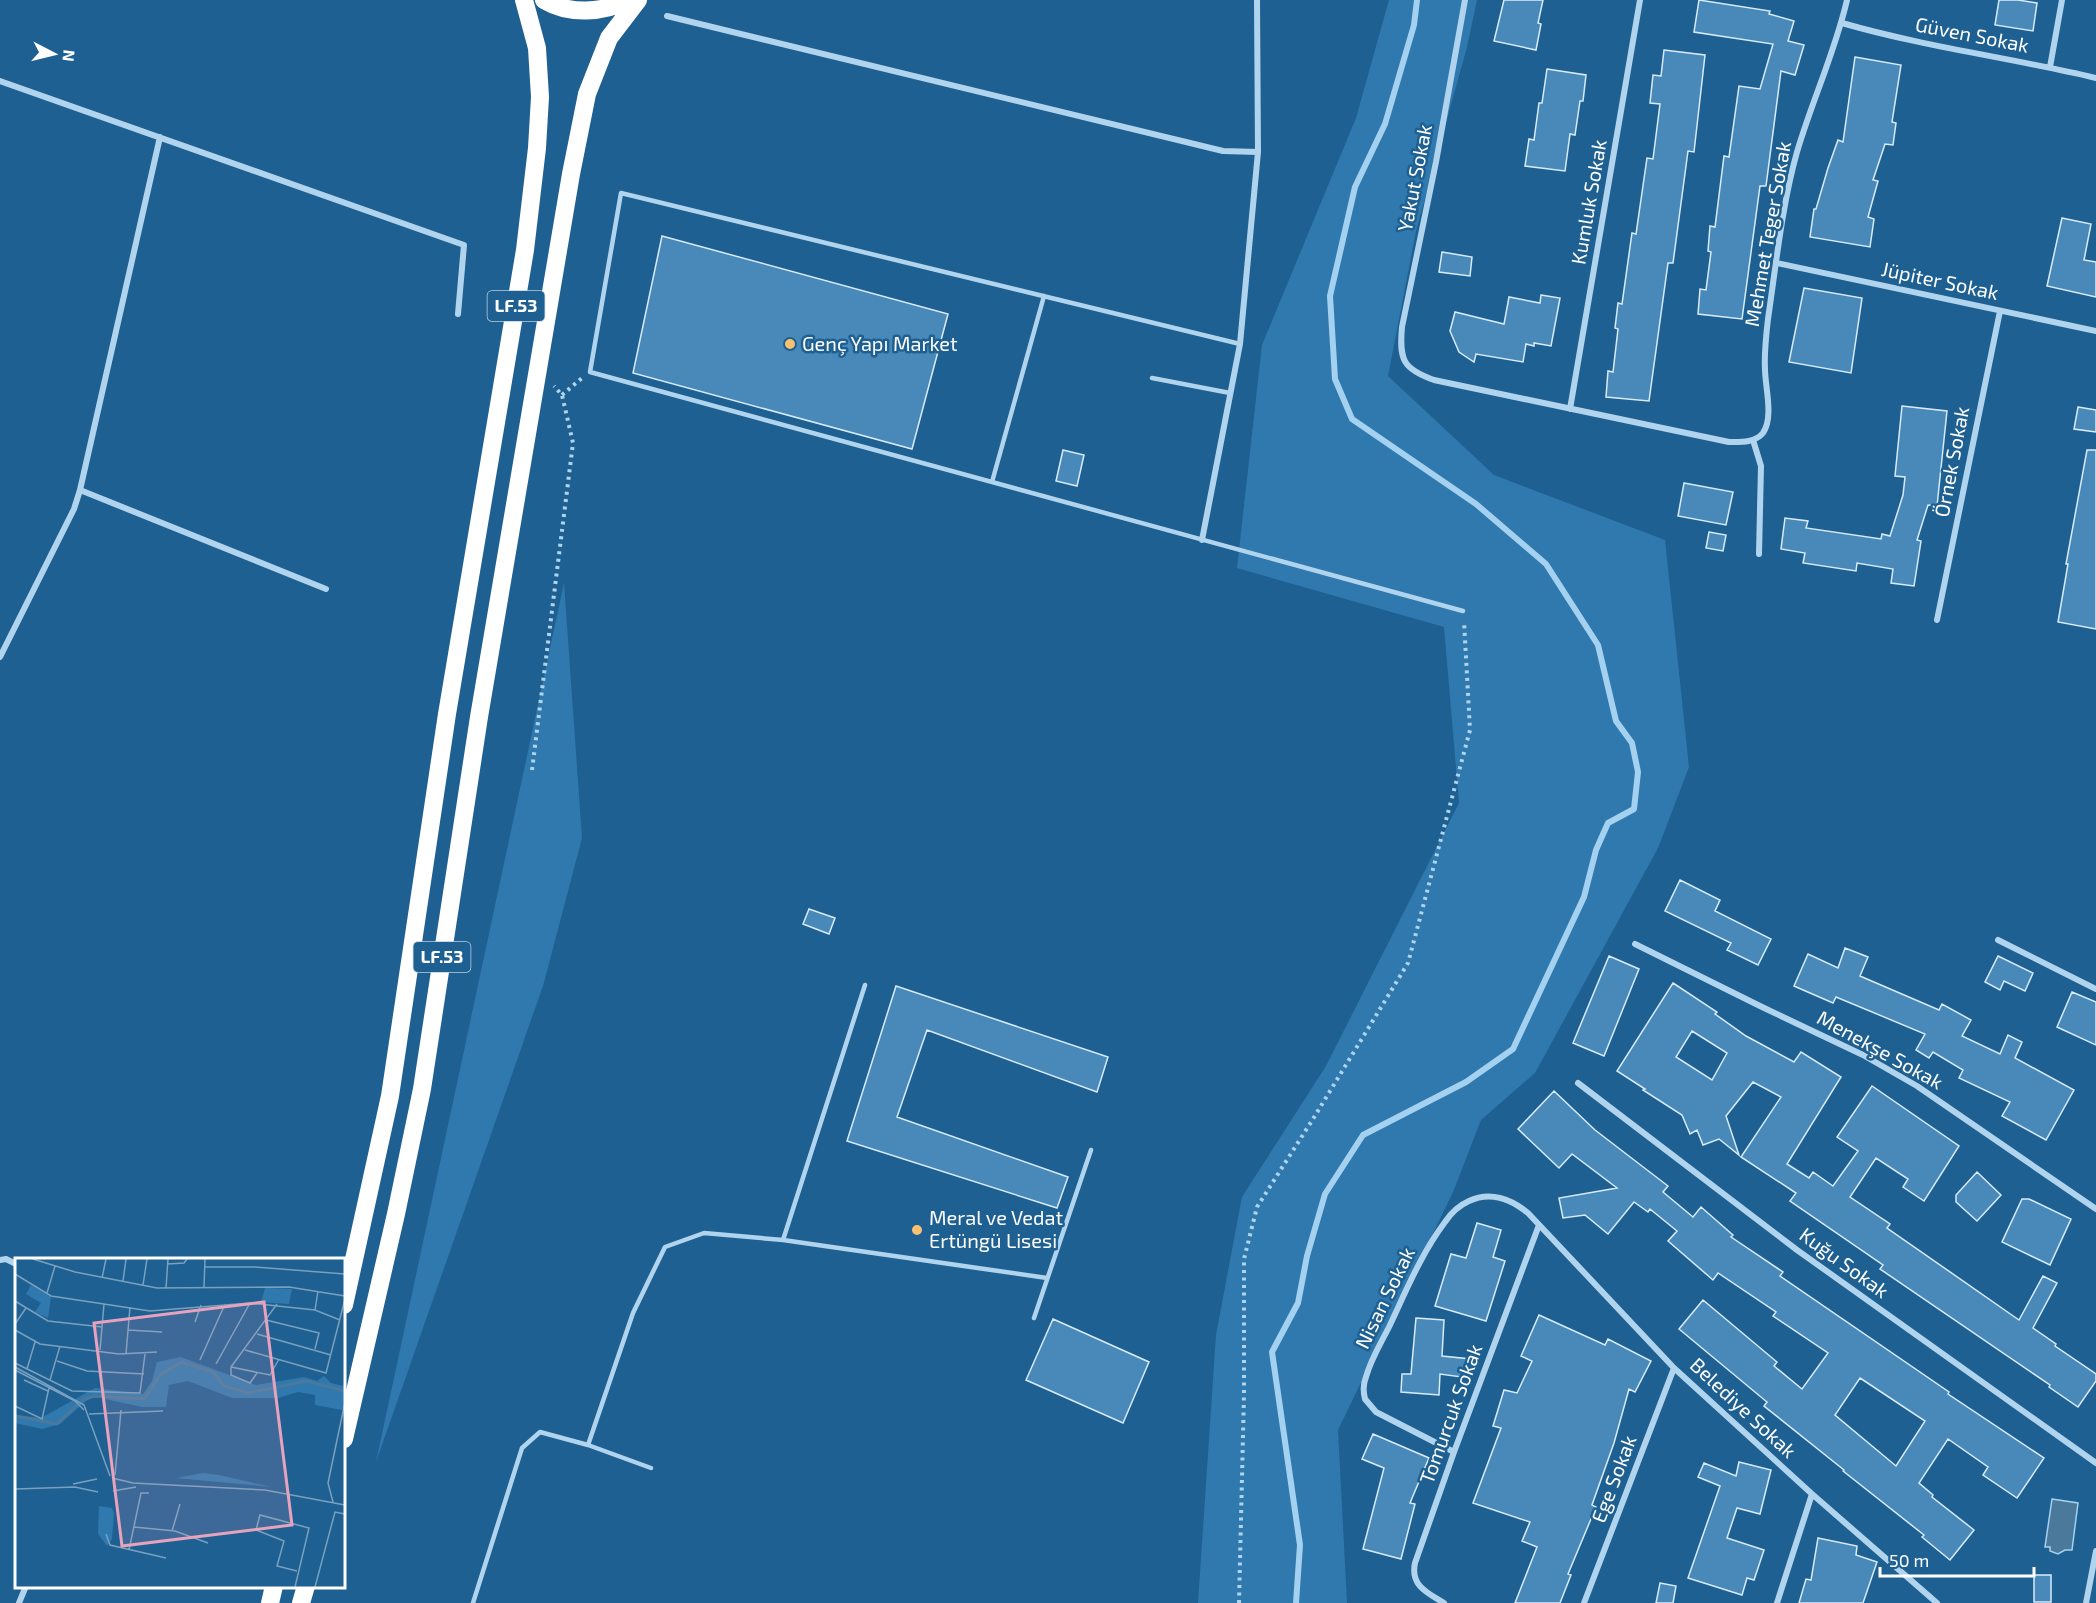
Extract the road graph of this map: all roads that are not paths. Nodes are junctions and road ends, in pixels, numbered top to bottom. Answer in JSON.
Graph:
{"nodes":[{"id":1,"x":524,"y":0,"type":"edge"},
{"id":2,"x":544,"y":0,"type":"edge"},
{"id":3,"x":628,"y":0,"type":"edge"},
{"id":4,"x":638,"y":0,"type":"edge"},
{"id":5,"x":1257,"y":0,"type":"edge"},
{"id":6,"x":1465,"y":0,"type":"edge"},
{"id":7,"x":1640,"y":0,"type":"edge"},
{"id":8,"x":1848,"y":0,"type":"edge"},
{"id":9,"x":2062,"y":0,"type":"edge"},
{"id":10,"x":667,"y":16,"type":"dead end"},
{"id":11,"x":1842,"y":23,"type":"junction"},
{"id":12,"x":2050,"y":67,"type":"junction"},
{"id":13,"x":2096,"y":78,"type":"edge"},
{"id":14,"x":0,"y":81,"type":"edge"},
{"id":15,"x":160,"y":137,"type":"junction"},
{"id":16,"x":1258,"y":152,"type":"junction"},
{"id":17,"x":1777,"y":263,"type":"junction"},
{"id":18,"x":1044,"y":296,"type":"junction"},
{"id":19,"x":2000,"y":311,"type":"junction"},
{"id":20,"x":458,"y":314,"type":"dead end"},
{"id":21,"x":2096,"y":331,"type":"edge"},
{"id":22,"x":1240,"y":344,"type":"junction"},
{"id":23,"x":1152,"y":378,"type":"dead end"},
{"id":24,"x":1230,"y":393,"type":"junction"},
{"id":25,"x":1570,"y":409,"type":"junction"},
{"id":26,"x":1753,"y":440,"type":"junction"},
{"id":27,"x":992,"y":482,"type":"junction"},
{"id":28,"x":80,"y":490,"type":"junction"},
{"id":29,"x":1202,"y":540,"type":"junction"},
{"id":30,"x":1759,"y":554,"type":"dead end"},
{"id":31,"x":326,"y":589,"type":"dead end"},
{"id":32,"x":1463,"y":611,"type":"road end"},
{"id":33,"x":1937,"y":620,"type":"dead end"},
{"id":34,"x":0,"y":657,"type":"edge"},
{"id":35,"x":1998,"y":940,"type":"dead end"},
{"id":36,"x":1635,"y":944,"type":"dead end"},
{"id":37,"x":865,"y":985,"type":"dead end"},
{"id":38,"x":2096,"y":990,"type":"edge"},
{"id":39,"x":1578,"y":1083,"type":"dead end"},
{"id":40,"x":1091,"y":1150,"type":"dead end"},
{"id":41,"x":2096,"y":1209,"type":"edge"},
{"id":42,"x":1539,"y":1225,"type":"junction"},
{"id":43,"x":783,"y":1240,"type":"junction"},
{"id":44,"x":0,"y":1260,"type":"edge"},
{"id":45,"x":15,"y":1264,"type":"edge"},
{"id":46,"x":1047,"y":1278,"type":"junction"},
{"id":47,"x":345,"y":1300,"type":"edge"},
{"id":48,"x":1035,"y":1318,"type":"dead end"},
{"id":49,"x":1674,"y":1368,"type":"junction"},
{"id":50,"x":345,"y":1435,"type":"edge"},
{"id":51,"x":588,"y":1445,"type":"junction"},
{"id":52,"x":1454,"y":1452,"type":"junction"},
{"id":53,"x":2096,"y":1462,"type":"edge"},
{"id":54,"x":651,"y":1468,"type":"dead end"},
{"id":55,"x":1812,"y":1494,"type":"junction"},
{"id":56,"x":2096,"y":1551,"type":"edge"},
{"id":57,"x":26,"y":1588,"type":"edge"},
{"id":58,"x":274,"y":1588,"type":"edge"},
{"id":59,"x":306,"y":1588,"type":"edge"},
{"id":60,"x":20,"y":1603,"type":"edge"},
{"id":61,"x":270,"y":1603,"type":"edge"},
{"id":62,"x":301,"y":1603,"type":"edge"},
{"id":63,"x":473,"y":1603,"type":"edge"},
{"id":64,"x":1444,"y":1603,"type":"edge"},
{"id":65,"x":1584,"y":1603,"type":"edge"},
{"id":66,"x":1777,"y":1603,"type":"edge"},
{"id":67,"x":1936,"y":1603,"type":"edge"},
{"id":68,"x":2086,"y":1603,"type":"edge"}],
"edges":[{"from":1,"to":47,"type":"highway","number":"LF.53"},
{"from":2,"to":3,"type":"highway"},
{"from":4,"to":50,"type":"highway","number":"LF.53"},
{"from":5,"to":16,"type":"street"},
{"from":6,"to":25,"type":"street","name":"Yakut Sokak"},
{"from":7,"to":25,"type":"street","name":"Kumluk Sokak"},
{"from":8,"to":11,"type":"street","name":"Mehmet Teger Sokak"},
{"from":9,"to":12,"type":"street"},
{"from":10,"to":16,"type":"street"},
{"from":11,"to":12,"type":"street","name":"Güven Sokak"},
{"from":11,"to":17,"type":"street","name":"Mehmet Teger Sokak"},
{"from":12,"to":13,"type":"street","name":"Güven Sokak"},
{"from":14,"to":15,"type":"street"},
{"from":15,"to":20,"type":"street"},
{"from":15,"to":28,"type":"street"},
{"from":16,"to":22,"type":"street"},
{"from":17,"to":19,"type":"street","name":"Jüpiter Sokak"},
{"from":17,"to":26,"type":"street","name":"Mehmet Teger Sokak"},
{"from":18,"to":22,"type":"lane"},
{"from":18,"to":27,"type":"lane"},
{"from":18,"to":27,"type":"lane"},
{"from":19,"to":21,"type":"street","name":"Jüpiter Sokak"},
{"from":19,"to":33,"type":"street","name":"Örnek Sokak"},
{"from":22,"to":24,"type":"street"},
{"from":23,"to":24,"type":"lane"},
{"from":24,"to":29,"type":"street"},
{"from":25,"to":26,"type":"street"},
{"from":26,"to":30,"type":"street"},
{"from":27,"to":29,"type":"lane"},
{"from":28,"to":31,"type":"street"},
{"from":28,"to":34,"type":"street"},
{"from":29,"to":32,"type":"lane"},
{"from":35,"to":38,"type":"street"},
{"from":36,"to":41,"type":"street","name":"Menekşe Sokak"},
{"from":37,"to":43,"type":"lane"},
{"from":39,"to":53,"type":"street","name":"Kuğu Sokak"},
{"from":40,"to":46,"type":"lane"},
{"from":42,"to":49,"type":"street","name":"Belediye Sokak"},
{"from":42,"to":52,"type":"street","name":"Tomurcuk Sokak"},
{"from":42,"to":52,"type":"street","name":"Nisan Sokak"},
{"from":43,"to":46,"type":"lane"},
{"from":43,"to":51,"type":"lane"},
{"from":44,"to":45,"type":"street"},
{"from":46,"to":48,"type":"lane"},
{"from":49,"to":55,"type":"street","name":"Belediye Sokak"},
{"from":49,"to":65,"type":"street","name":"Ege Sokak"},
{"from":51,"to":54,"type":"lane"},
{"from":51,"to":63,"type":"lane"},
{"from":52,"to":64,"type":"street","name":"Tomurcuk Sokak"},
{"from":55,"to":66,"type":"street"},
{"from":55,"to":67,"type":"street","name":"Belediye Sokak"},
{"from":56,"to":68,"type":"street"},
{"from":57,"to":60,"type":"street"},
{"from":58,"to":61,"type":"highway"},
{"from":59,"to":62,"type":"highway"}]}
